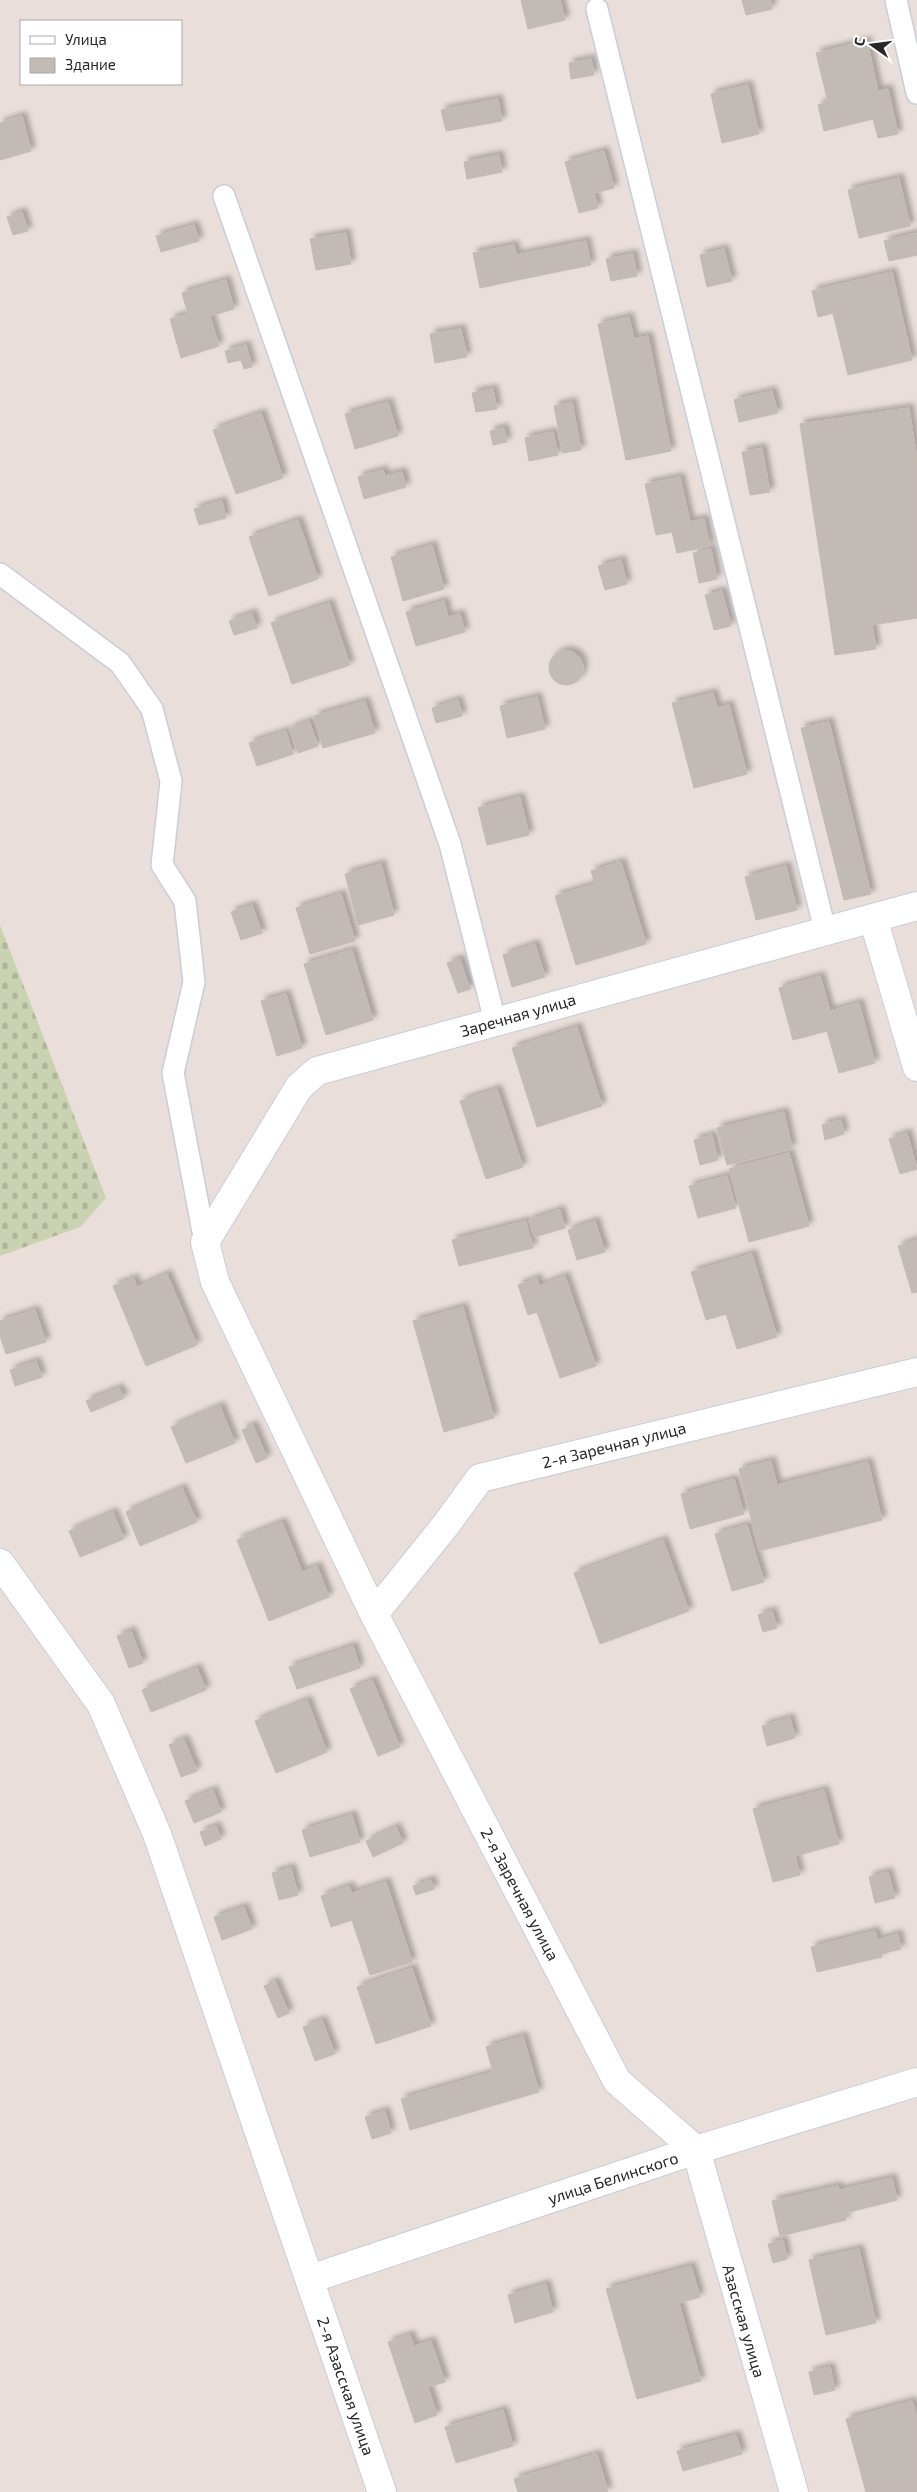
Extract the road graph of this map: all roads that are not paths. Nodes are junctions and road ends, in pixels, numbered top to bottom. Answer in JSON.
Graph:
{"nodes":[{"id":1,"x":896,"y":0,"type":"edge"},
{"id":2,"x":597,"y":9,"type":"dead end"},
{"id":3,"x":917,"y":93,"type":"edge"},
{"id":4,"x":224,"y":196,"type":"dead end"},
{"id":5,"x":0,"y":574,"type":"edge"},
{"id":6,"x":917,"y":906,"type":"edge"},
{"id":7,"x":873,"y":918,"type":"junction"},
{"id":8,"x":825,"y":930,"type":"junction"},
{"id":9,"x":495,"y":1021,"type":"junction"},
{"id":10,"x":917,"y":1067,"type":"edge"},
{"id":11,"x":205,"y":1242,"type":"junction"},
{"id":12,"x":917,"y":1372,"type":"edge"},
{"id":13,"x":0,"y":1563,"type":"edge"},
{"id":14,"x":374,"y":1614,"type":"junction"},
{"id":15,"x":917,"y":2082,"type":"edge"},
{"id":16,"x":696,"y":2150,"type":"junction"},
{"id":17,"x":310,"y":2279,"type":"junction"},
{"id":18,"x":382,"y":2492,"type":"edge"},
{"id":19,"x":794,"y":2492,"type":"edge"}],
"edges":[{"from":1,"to":3,"type":"lane"},
{"from":2,"to":8,"type":"lane"},
{"from":4,"to":9,"type":"lane"},
{"from":5,"to":11,"type":"lane"},
{"from":6,"to":7,"type":"street","name":"Заречная улица"},
{"from":7,"to":8,"type":"street","name":"Заречная улица"},
{"from":7,"to":10,"type":"street"},
{"from":8,"to":9,"type":"street","name":"Заречная улица"},
{"from":9,"to":11,"type":"street","name":"Заречная улица"},
{"from":11,"to":14,"type":"street","name":"2-я Заречная улица"},
{"from":12,"to":14,"type":"street","name":"2-я Заречная улица"},
{"from":13,"to":17,"type":"street","name":"2-я Азасская улица"},
{"from":14,"to":16,"type":"street","name":"2-я Заречная улица"},
{"from":15,"to":16,"type":"street","name":"улица Белинского"},
{"from":16,"to":17,"type":"street","name":"улица Белинского"},
{"from":16,"to":19,"type":"street","name":"Азасская улица"},
{"from":17,"to":18,"type":"street","name":"2-я Азасская улица"}]}
